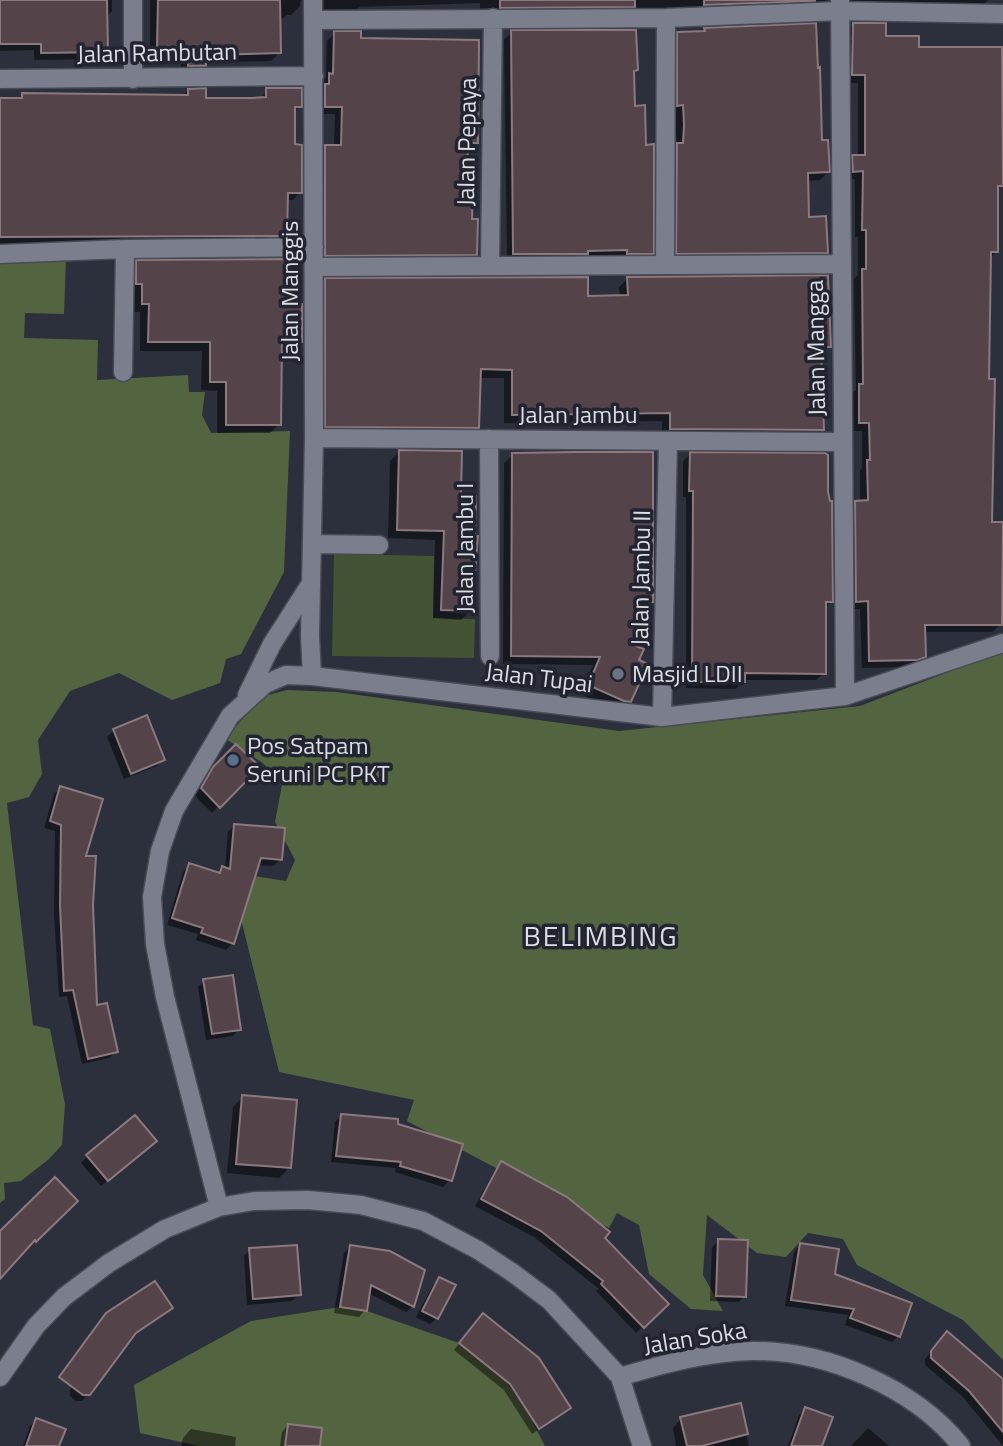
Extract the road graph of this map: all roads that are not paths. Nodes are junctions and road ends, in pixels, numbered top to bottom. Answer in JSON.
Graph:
{"nodes":[{"id":1,"x":133,"y":0,"type":"edge"},
{"id":2,"x":313,"y":0,"type":"edge"},
{"id":3,"x":840,"y":6,"type":"edge"},
{"id":4,"x":1003,"y":14,"type":"edge"},
{"id":5,"x":493,"y":18,"type":"junction"},
{"id":6,"x":666,"y":18,"type":"junction"},
{"id":7,"x":313,"y":20,"type":"junction"},
{"id":8,"x":314,"y":76,"type":"junction"},
{"id":9,"x":0,"y":79,"type":"edge"},
{"id":10,"x":133,"y":79,"type":"junction"},
{"id":11,"x":314,"y":247,"type":"junction"},
{"id":12,"x":125,"y":249,"type":"junction"},
{"id":13,"x":0,"y":254,"type":"edge"},
{"id":14,"x":840,"y":264,"type":"junction"},
{"id":15,"x":665,"y":265,"type":"junction"},
{"id":16,"x":490,"y":266,"type":"junction"},
{"id":17,"x":314,"y":267,"type":"junction"},
{"id":18,"x":123,"y":372,"type":"dead end"},
{"id":19,"x":314,"y":438,"type":"junction"},
{"id":20,"x":489,"y":439,"type":"junction"},
{"id":21,"x":668,"y":440,"type":"junction"},
{"id":22,"x":842,"y":442,"type":"junction"},
{"id":23,"x":312,"y":544,"type":"junction"},
{"id":24,"x":379,"y":545,"type":"dead end"},
{"id":25,"x":312,"y":582,"type":"junction"},
{"id":26,"x":1003,"y":643,"type":"edge"},
{"id":27,"x":491,"y":656,"type":"dead end"},
{"id":28,"x":312,"y":676,"type":"junction"},
{"id":29,"x":845,"y":696,"type":"junction"},
{"id":30,"x":242,"y":704,"type":"junction"},
{"id":31,"x":662,"y":717,"type":"junction"},
{"id":32,"x":219,"y":1207,"type":"junction"},
{"id":33,"x":0,"y":1377,"type":"edge"},
{"id":34,"x":620,"y":1377,"type":"junction"},
{"id":35,"x":642,"y":1446,"type":"edge"},
{"id":36,"x":961,"y":1446,"type":"edge"}],
"edges":[{"from":1,"to":10,"type":"street"},
{"from":2,"to":7,"type":"street","name":"Jalan Manggis"},
{"from":3,"to":4,"type":"street"},
{"from":3,"to":6,"type":"street"},
{"from":3,"to":14,"type":"street","name":"Jalan Mangga"},
{"from":5,"to":6,"type":"street"},
{"from":5,"to":7,"type":"street"},
{"from":5,"to":16,"type":"street","name":"Jalan Pepaya"},
{"from":6,"to":15,"type":"street"},
{"from":7,"to":8,"type":"street","name":"Jalan Manggis"},
{"from":8,"to":10,"type":"street","name":"Jalan Rambutan"},
{"from":8,"to":11,"type":"street","name":"Jalan Manggis"},
{"from":9,"to":10,"type":"street","name":"Jalan Rambutan"},
{"from":11,"to":12,"type":"street"},
{"from":11,"to":17,"type":"street","name":"Jalan Manggis"},
{"from":12,"to":13,"type":"street"},
{"from":12,"to":18,"type":"street"},
{"from":14,"to":15,"type":"street"},
{"from":14,"to":22,"type":"street","name":"Jalan Mangga"},
{"from":15,"to":16,"type":"street"},
{"from":16,"to":17,"type":"street"},
{"from":17,"to":19,"type":"street","name":"Jalan Manggis"},
{"from":19,"to":20,"type":"street","name":"Jalan Jambu"},
{"from":19,"to":23,"type":"street","name":"Jalan Manggis"},
{"from":20,"to":21,"type":"street","name":"Jalan Jambu"},
{"from":20,"to":27,"type":"street","name":"Jalan Jambu I"},
{"from":21,"to":22,"type":"street","name":"Jalan Jambu"},
{"from":21,"to":31,"type":"street","name":"Jalan Jambu II"},
{"from":22,"to":29,"type":"street","name":"Jalan Mangga"},
{"from":23,"to":24,"type":"street"},
{"from":23,"to":25,"type":"street","name":"Jalan Manggis"},
{"from":25,"to":28,"type":"street","name":"Jalan Manggis"},
{"from":25,"to":30,"type":"street"},
{"from":26,"to":29,"type":"street","name":"Jalan Tupai"},
{"from":28,"to":30,"type":"street","name":"Jalan Tupai"},
{"from":28,"to":31,"type":"street","name":"Jalan Tupai"},
{"from":29,"to":31,"type":"street","name":"Jalan Tupai"},
{"from":30,"to":32,"type":"street"},
{"from":32,"to":33,"type":"street"},
{"from":32,"to":34,"type":"street"},
{"from":34,"to":35,"type":"street"},
{"from":34,"to":36,"type":"street","name":"Jalan Soka"}]}
